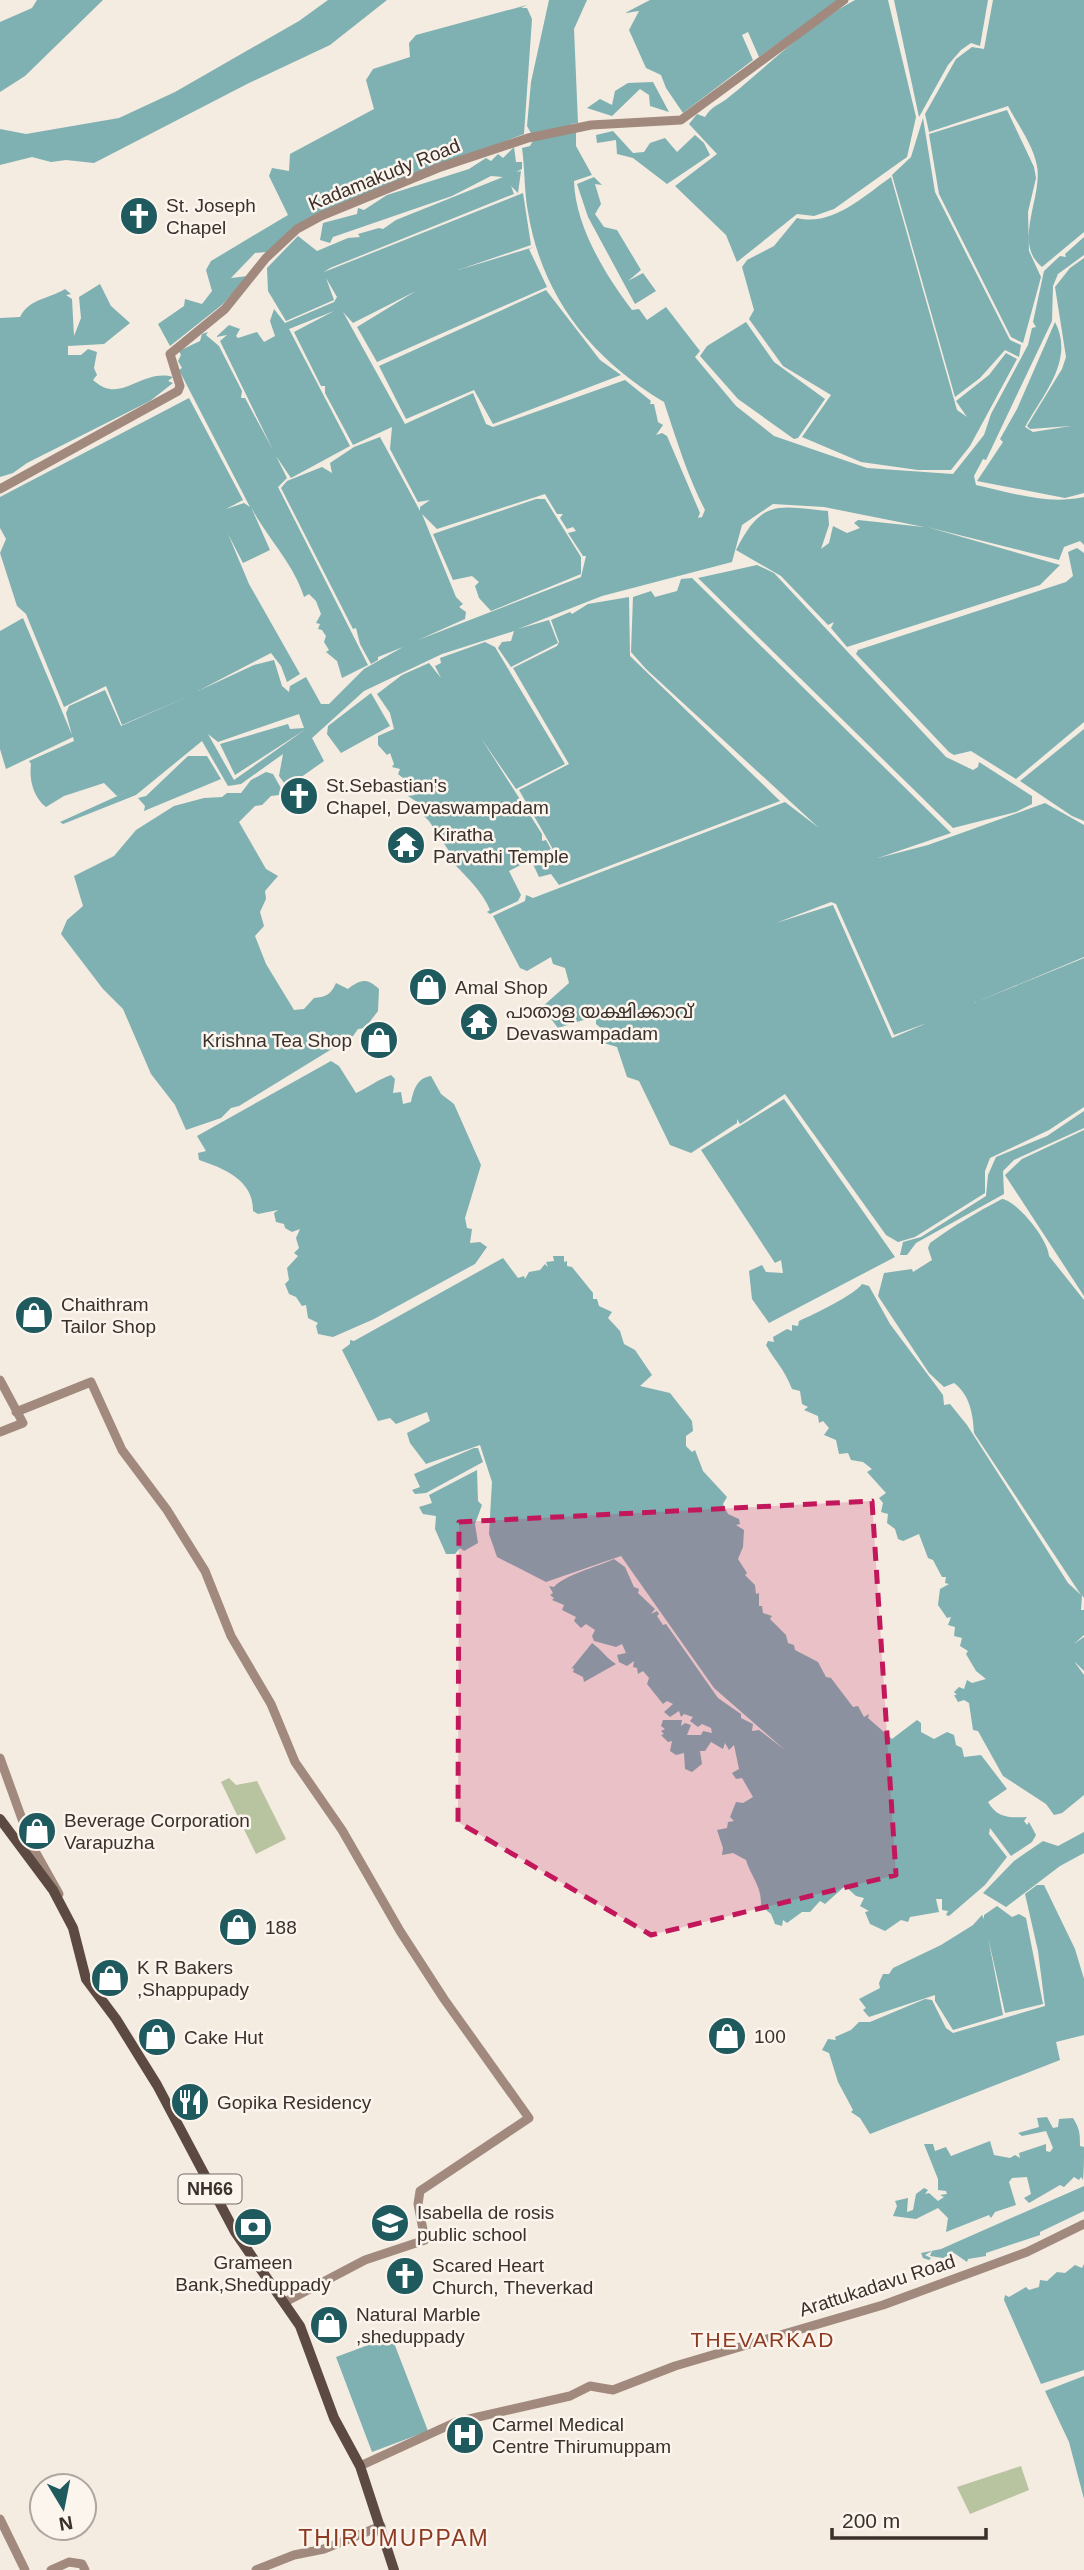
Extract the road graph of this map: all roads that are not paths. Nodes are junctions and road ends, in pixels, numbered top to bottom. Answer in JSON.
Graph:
{"nodes":[{"id":1,"x":844,"y":0,"type":"edge"},
{"id":2,"x":0,"y":489,"type":"edge"},
{"id":3,"x":0,"y":1380,"type":"edge"},
{"id":4,"x":16,"y":1412,"type":"junction"},
{"id":5,"x":0,"y":1432,"type":"edge"},
{"id":6,"x":0,"y":1758,"type":"edge"},
{"id":7,"x":0,"y":1819,"type":"edge"},
{"id":8,"x":63,"y":1910,"type":"junction"},
{"id":9,"x":1084,"y":2224,"type":"edge"},
{"id":10,"x":285,"y":2302,"type":"junction"},
{"id":11,"x":360,"y":2466,"type":"junction"},
{"id":12,"x":0,"y":2519,"type":"edge"},
{"id":13,"x":381,"y":2526,"type":"junction"},
{"id":14,"x":25,"y":2570,"type":"edge"},
{"id":15,"x":51,"y":2570,"type":"edge"},
{"id":16,"x":85,"y":2570,"type":"edge"},
{"id":17,"x":256,"y":2570,"type":"edge"},
{"id":18,"x":394,"y":2570,"type":"edge"}],
"edges":[{"from":1,"to":2,"type":"street","name":"Kadamakudy Road"},
{"from":3,"to":4,"type":"street"},
{"from":4,"to":5,"type":"street"},
{"from":4,"to":10,"type":"street"},
{"from":6,"to":8,"type":"street"},
{"from":7,"to":8,"type":"highway","number":"NH66"},
{"from":8,"to":10,"type":"highway","number":"NH66"},
{"from":9,"to":11,"type":"street","name":"Arattukadavu Road"},
{"from":10,"to":11,"type":"highway","number":"NH66"},
{"from":11,"to":13,"type":"highway","number":"NH66"},
{"from":12,"to":14,"type":"street"},
{"from":13,"to":17,"type":"street"},
{"from":13,"to":18,"type":"highway","number":"NH66"},
{"from":15,"to":16,"type":"street"}]}
